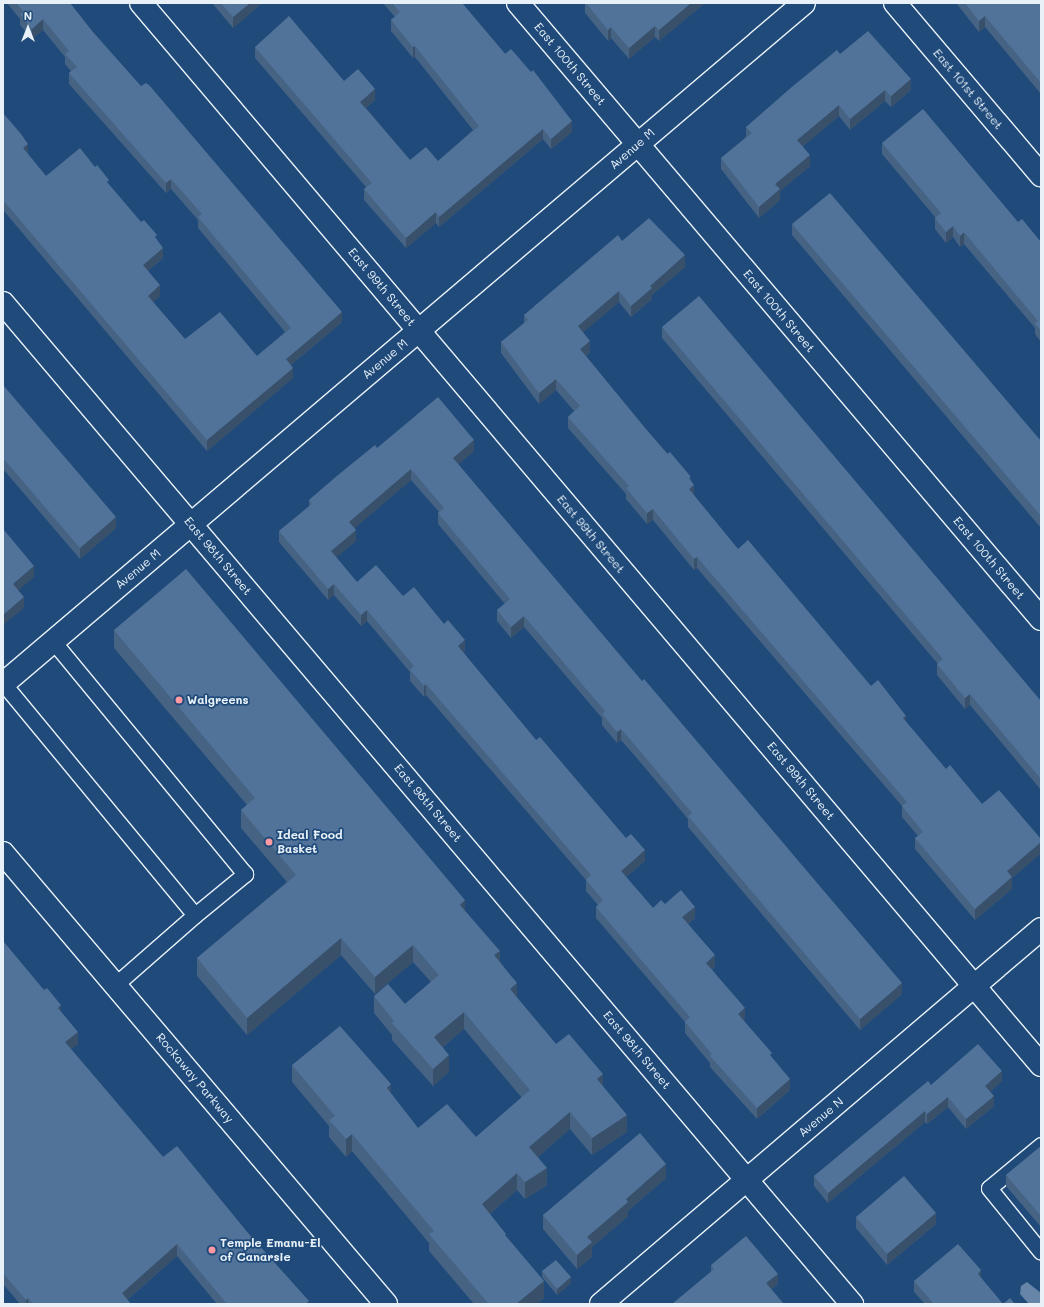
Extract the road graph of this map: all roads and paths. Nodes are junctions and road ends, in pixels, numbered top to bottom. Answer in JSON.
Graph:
{"nodes":[{"id":1,"x":141,"y":3,"type":"edge"},
{"id":2,"x":518,"y":3,"type":"edge"},
{"id":3,"x":804,"y":3,"type":"edge"},
{"id":4,"x":895,"y":3,"type":"edge"},
{"id":5,"x":638,"y":144,"type":"junction"},
{"id":6,"x":1041,"y":175,"type":"edge"},
{"id":7,"x":3,"y":303,"type":"edge"},
{"id":8,"x":419,"y":330,"type":"junction"},
{"id":9,"x":191,"y":524,"type":"junction"},
{"id":10,"x":1041,"y":619,"type":"edge"},
{"id":11,"x":53,"y":642,"type":"junction"},
{"id":12,"x":3,"y":684,"type":"edge"},
{"id":13,"x":3,"y":853,"type":"edge"},
{"id":14,"x":195,"y":915,"type":"junction"},
{"id":15,"x":1041,"y":929,"type":"edge"},
{"id":16,"x":115,"y":985,"type":"junction"},
{"id":17,"x":974,"y":986,"type":"junction"},
{"id":18,"x":1041,"y":1065,"type":"edge"},
{"id":19,"x":1041,"y":1145,"type":"edge"},
{"id":20,"x":747,"y":1180,"type":"junction"},
{"id":21,"x":1041,"y":1252,"type":"edge"},
{"id":22,"x":386,"y":1304,"type":"edge"},
{"id":23,"x":601,"y":1304,"type":"edge"},
{"id":24,"x":852,"y":1304,"type":"edge"}],
"edges":[{"from":1,"to":8,"type":"street","name":"East 99th Street"},
{"from":2,"to":5,"type":"street","name":"East 100th Street"},
{"from":3,"to":5,"type":"street","name":"Avenue M"},
{"from":4,"to":6,"type":"street","name":"East 101st Street"},
{"from":5,"to":8,"type":"street","name":"Avenue M"},
{"from":5,"to":10,"type":"street","name":"East 100th Street"},
{"from":7,"to":9,"type":"street","name":"East 98th Street"},
{"from":8,"to":9,"type":"street","name":"Avenue M"},
{"from":8,"to":17,"type":"street","name":"East 99th Street"},
{"from":9,"to":11,"type":"street","name":"Avenue M"},
{"from":9,"to":20,"type":"street","name":"East 98th Street"},
{"from":11,"to":12,"type":"street","name":"Avenue M"},
{"from":11,"to":14,"type":"lane"},
{"from":12,"to":14,"type":"lane"},
{"from":13,"to":16,"type":"street","name":"Rockaway Parkway"},
{"from":14,"to":16,"type":"lane"},
{"from":15,"to":17,"type":"street","name":"Avenue N"},
{"from":16,"to":22,"type":"street","name":"Rockaway Parkway"},
{"from":17,"to":18,"type":"street","name":"East 99th Street"},
{"from":17,"to":20,"type":"street","name":"Avenue N"},
{"from":19,"to":21,"type":"lane"},
{"from":20,"to":23,"type":"street","name":"Avenue N"},
{"from":20,"to":24,"type":"street","name":"East 98th Street"}]}
